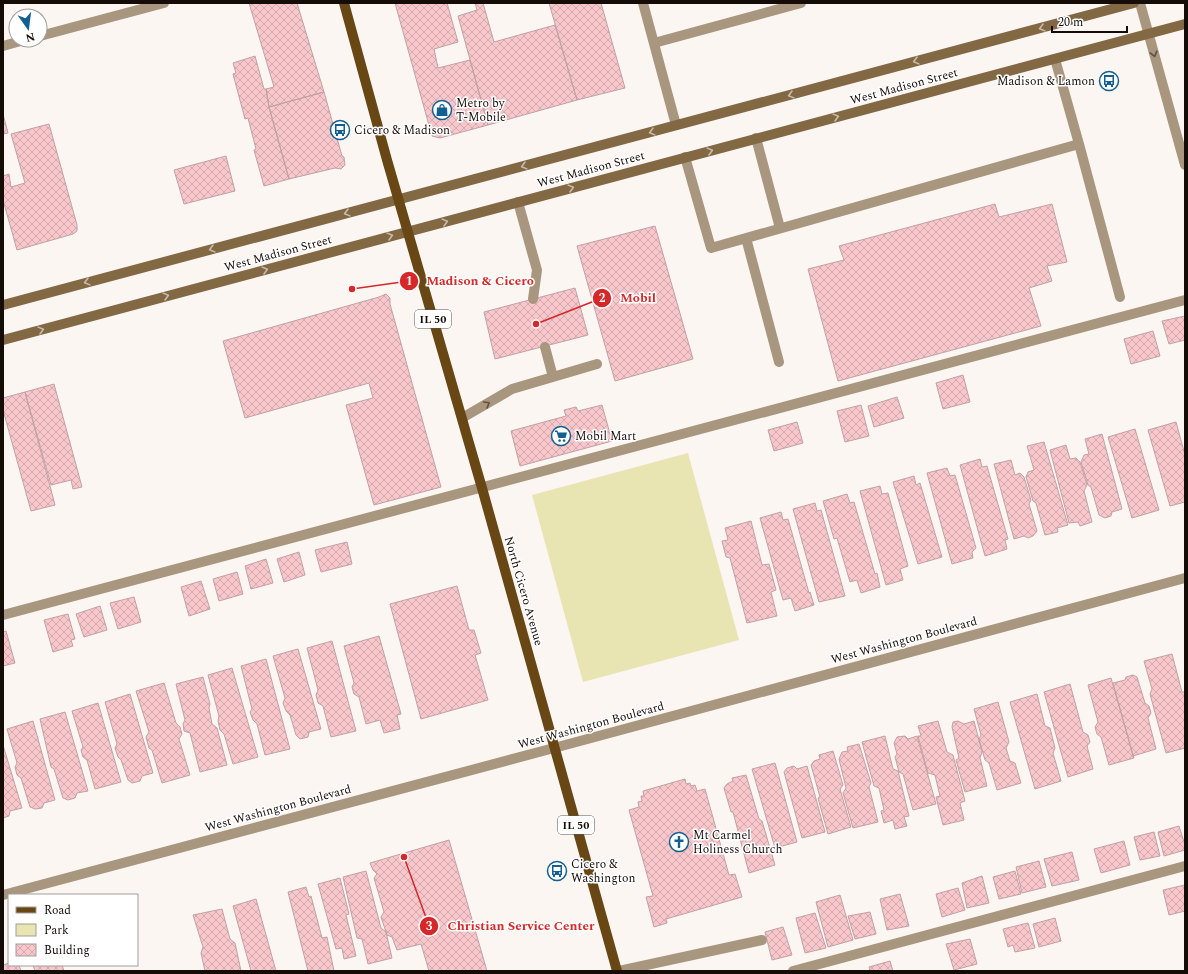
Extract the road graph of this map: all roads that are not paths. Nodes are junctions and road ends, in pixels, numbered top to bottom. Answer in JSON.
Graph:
{"nodes":[{"id":1,"x":164,"y":3,"type":"edge"},
{"id":2,"x":344,"y":3,"type":"edge"},
{"id":3,"x":643,"y":3,"type":"edge"},
{"id":4,"x":801,"y":3,"type":"edge"},
{"id":5,"x":1134,"y":3,"type":"edge"},
{"id":6,"x":1140,"y":3,"type":"edge"},
{"id":7,"x":1123,"y":4,"type":"edge"},
{"id":8,"x":1185,"y":24,"type":"edge"},
{"id":9,"x":48,"y":34,"type":"edge"},
{"id":10,"x":1149,"y":34,"type":"junction"},
{"id":11,"x":654,"y":43,"type":"junction"},
{"id":12,"x":1055,"y":59,"type":"junction"},
{"id":13,"x":676,"y":125,"type":"junction"},
{"id":14,"x":756,"y":138,"type":"junction"},
{"id":15,"x":1079,"y":144,"type":"junction"},
{"id":16,"x":685,"y":158,"type":"junction"},
{"id":17,"x":1185,"y":165,"type":"edge"},
{"id":18,"x":399,"y":199,"type":"junction"},
{"id":19,"x":518,"y":202,"type":"junction"},
{"id":20,"x":780,"y":228,"type":"junction"},
{"id":21,"x":408,"y":232,"type":"junction"},
{"id":22,"x":746,"y":238,"type":"junction"},
{"id":23,"x":1120,"y":297,"type":"dead end"},
{"id":24,"x":533,"y":299,"type":"dead end"},
{"id":25,"x":1185,"y":300,"type":"edge"},
{"id":26,"x":3,"y":305,"type":"edge"},
{"id":27,"x":3,"y":340,"type":"edge"},
{"id":28,"x":545,"y":347,"type":"dead end"},
{"id":29,"x":779,"y":362,"type":"dead end"},
{"id":30,"x":597,"y":364,"type":"dead end"},
{"id":31,"x":553,"y":377,"type":"junction"},
{"id":32,"x":462,"y":418,"type":"junction"},
{"id":33,"x":482,"y":488,"type":"junction"},
{"id":34,"x":1185,"y":578,"type":"edge"},
{"id":35,"x":3,"y":616,"type":"edge"},
{"id":36,"x":554,"y":748,"type":"junction"},
{"id":37,"x":1185,"y":866,"type":"edge"},
{"id":38,"x":3,"y":894,"type":"edge"},
{"id":39,"x":762,"y":940,"type":"dead end"},
{"id":40,"x":618,"y":971,"type":"edge"},
{"id":41,"x":793,"y":971,"type":"edge"}],
"edges":[{"from":1,"to":9,"type":"street"},
{"from":2,"to":18,"type":"main road","number":"IL 50"},
{"from":3,"to":11,"type":"street"},
{"from":4,"to":11,"type":"street"},
{"from":5,"to":7,"type":"main road","name":"West Madison Street"},
{"from":6,"to":10,"type":"street"},
{"from":7,"to":13,"type":"main road","name":"West Madison Street","one_way":true},
{"from":8,"to":10,"type":"main road","name":"West Madison Street"},
{"from":10,"to":12,"type":"main road","name":"West Madison Street"},
{"from":10,"to":17,"type":"street","one_way":true},
{"from":11,"to":13,"type":"street"},
{"from":14,"to":12,"type":"main road","name":"West Madison Street","one_way":true},
{"from":12,"to":15,"type":"street"},
{"from":13,"to":18,"type":"main road","name":"West Madison Street","one_way":true},
{"from":16,"to":14,"type":"main road","name":"West Madison Street","one_way":true},
{"from":14,"to":20,"type":"street"},
{"from":15,"to":20,"type":"street"},
{"from":15,"to":23,"type":"street"},
{"from":19,"to":16,"type":"main road","name":"West Madison Street","one_way":true},
{"from":16,"to":22,"type":"street"},
{"from":18,"to":21,"type":"main road","name":"North Cicero Avenue","number":"IL 50"},
{"from":18,"to":26,"type":"main road","name":"West Madison Street","one_way":true},
{"from":21,"to":19,"type":"main road","name":"West Madison Street","one_way":true},
{"from":19,"to":24,"type":"street"},
{"from":20,"to":22,"type":"street"},
{"from":27,"to":21,"type":"main road","name":"West Madison Street","one_way":true},
{"from":21,"to":32,"type":"main road","name":"North Cicero Avenue","number":"IL 50"},
{"from":22,"to":29,"type":"street"},
{"from":25,"to":33,"type":"street"},
{"from":28,"to":31,"type":"street"},
{"from":30,"to":31,"type":"street"},
{"from":32,"to":31,"type":"street","one_way":true},
{"from":32,"to":33,"type":"main road","name":"North Cicero Avenue","number":"IL 50"},
{"from":33,"to":35,"type":"street"},
{"from":33,"to":36,"type":"main road","name":"North Cicero Avenue","number":"IL 50"},
{"from":34,"to":36,"type":"street","name":"West Washington Boulevard"},
{"from":36,"to":38,"type":"street","name":"West Washington Boulevard"},
{"from":36,"to":40,"type":"main road","name":"North Cicero Avenue","number":"IL 50"},
{"from":37,"to":41,"type":"street"},
{"from":39,"to":40,"type":"street"}]}
